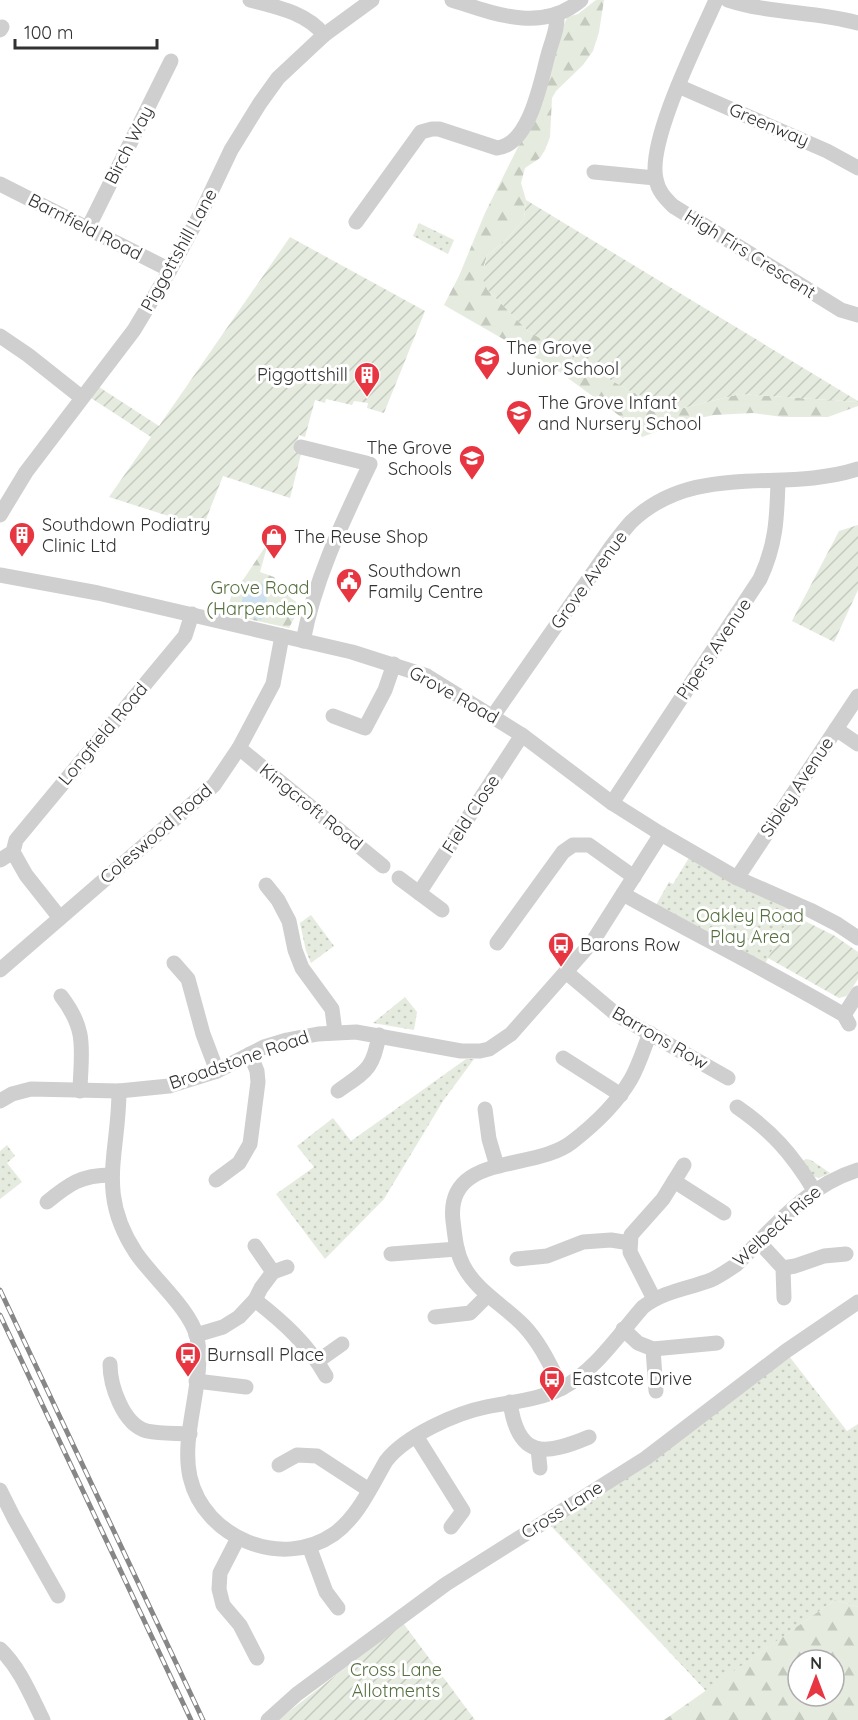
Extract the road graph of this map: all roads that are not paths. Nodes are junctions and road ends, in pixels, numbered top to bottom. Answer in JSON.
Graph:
{"nodes":[{"id":1,"x":372,"y":0,"type":"edge"},
{"id":2,"x":452,"y":0,"type":"edge"},
{"id":3,"x":581,"y":0,"type":"edge"},
{"id":4,"x":716,"y":0,"type":"edge"},
{"id":5,"x":728,"y":0,"type":"edge"},
{"id":6,"x":260,"y":1,"type":"edge"},
{"id":7,"x":557,"y":14,"type":"junction"},
{"id":8,"x":858,"y":23,"type":"edge"},
{"id":9,"x":324,"y":35,"type":"junction"},
{"id":10,"x":171,"y":61,"type":"dead end"},
{"id":11,"x":678,"y":86,"type":"junction"},
{"id":12,"x":858,"y":168,"type":"edge"},
{"id":13,"x":594,"y":172,"type":"dead end"},
{"id":14,"x":655,"y":178,"type":"junction"},
{"id":15,"x":0,"y":184,"type":"edge"},
{"id":16,"x":356,"y":222,"type":"dead end"},
{"id":17,"x":88,"y":228,"type":"junction"},
{"id":18,"x":170,"y":270,"type":"junction"},
{"id":19,"x":858,"y":315,"type":"edge"},
{"id":20,"x":0,"y":336,"type":"edge"},
{"id":21,"x":81,"y":397,"type":"junction"},
{"id":22,"x":301,"y":447,"type":"dead end"},
{"id":23,"x":858,"y":469,"type":"edge"},
{"id":24,"x":778,"y":481,"type":"junction"},
{"id":25,"x":0,"y":515,"type":"edge"},
{"id":26,"x":0,"y":575,"type":"edge"},
{"id":27,"x":192,"y":614,"type":"junction"},
{"id":28,"x":282,"y":636,"type":"junction"},
{"id":29,"x":303,"y":641,"type":"junction"},
{"id":30,"x":394,"y":664,"type":"junction"},
{"id":31,"x":858,"y":696,"type":"edge"},
{"id":32,"x":333,"y":716,"type":"dead end"},
{"id":33,"x":493,"y":716,"type":"junction"},
{"id":34,"x":836,"y":729,"type":"junction"},
{"id":35,"x":522,"y":735,"type":"junction"},
{"id":36,"x":858,"y":744,"type":"edge"},
{"id":37,"x":238,"y":748,"type":"junction"},
{"id":38,"x":612,"y":803,"type":"junction"},
{"id":39,"x":661,"y":834,"type":"junction"},
{"id":40,"x":6,"y":856,"type":"edge"},
{"id":41,"x":384,"y":867,"type":"dead end"},
{"id":42,"x":634,"y":877,"type":"junction"},
{"id":43,"x":399,"y":878,"type":"dead end"},
{"id":44,"x":737,"y":878,"type":"junction"},
{"id":45,"x":266,"y":885,"type":"dead end"},
{"id":46,"x":419,"y":893,"type":"junction"},
{"id":47,"x":623,"y":894,"type":"junction"},
{"id":48,"x":442,"y":910,"type":"dead end"},
{"id":49,"x":60,"y":918,"type":"junction"},
{"id":50,"x":858,"y":938,"type":"edge"},
{"id":51,"x":497,"y":943,"type":"dead end"},
{"id":52,"x":174,"y":963,"type":"dead end"},
{"id":53,"x":0,"y":970,"type":"edge"},
{"id":54,"x":566,"y":972,"type":"junction"},
{"id":55,"x":858,"y":993,"type":"edge"},
{"id":56,"x":61,"y":996,"type":"dead end"},
{"id":57,"x":335,"y":1032,"type":"junction"},
{"id":58,"x":650,"y":1033,"type":"junction"},
{"id":59,"x":379,"y":1035,"type":"junction"},
{"id":60,"x":249,"y":1054,"type":"junction"},
{"id":61,"x":563,"y":1058,"type":"dead end"},
{"id":62,"x":217,"y":1071,"type":"junction"},
{"id":63,"x":728,"y":1078,"type":"dead end"},
{"id":64,"x":80,"y":1091,"type":"junction"},
{"id":65,"x":119,"y":1091,"type":"junction"},
{"id":66,"x":338,"y":1091,"type":"dead end"},
{"id":67,"x":621,"y":1095,"type":"junction"},
{"id":68,"x":0,"y":1101,"type":"edge"},
{"id":69,"x":737,"y":1107,"type":"dead end"},
{"id":70,"x":484,"y":1109,"type":"dead end"},
{"id":71,"x":684,"y":1165,"type":"dead end"},
{"id":72,"x":497,"y":1166,"type":"junction"},
{"id":73,"x":858,"y":1170,"type":"edge"},
{"id":74,"x":111,"y":1174,"type":"junction"},
{"id":75,"x":216,"y":1180,"type":"dead end"},
{"id":76,"x":674,"y":1181,"type":"junction"},
{"id":77,"x":814,"y":1190,"type":"junction"},
{"id":78,"x":47,"y":1202,"type":"dead end"},
{"id":79,"x":724,"y":1212,"type":"dead end"},
{"id":80,"x":759,"y":1242,"type":"junction"},
{"id":81,"x":630,"y":1243,"type":"junction"},
{"id":82,"x":255,"y":1246,"type":"dead end"},
{"id":83,"x":457,"y":1249,"type":"junction"},
{"id":84,"x":391,"y":1254,"type":"dead end"},
{"id":85,"x":846,"y":1254,"type":"dead end"},
{"id":86,"x":517,"y":1259,"type":"dead end"},
{"id":87,"x":783,"y":1268,"type":"junction"},
{"id":88,"x":488,"y":1295,"type":"junction"},
{"id":89,"x":784,"y":1298,"type":"dead end"},
{"id":90,"x":654,"y":1299,"type":"junction"},
{"id":91,"x":255,"y":1300,"type":"junction"},
{"id":92,"x":858,"y":1302,"type":"edge"},
{"id":93,"x":435,"y":1317,"type":"dead end"},
{"id":94,"x":624,"y":1329,"type":"junction"},
{"id":95,"x":196,"y":1335,"type":"junction"},
{"id":96,"x":717,"y":1343,"type":"dead end"},
{"id":97,"x":342,"y":1344,"type":"dead end"},
{"id":98,"x":653,"y":1349,"type":"junction"},
{"id":99,"x":318,"y":1361,"type":"junction"},
{"id":100,"x":110,"y":1364,"type":"dead end"},
{"id":101,"x":326,"y":1376,"type":"dead end"},
{"id":102,"x":196,"y":1381,"type":"junction"},
{"id":103,"x":246,"y":1387,"type":"dead end"},
{"id":104,"x":562,"y":1388,"type":"junction"},
{"id":105,"x":656,"y":1392,"type":"dead end"},
{"id":106,"x":510,"y":1402,"type":"junction"},
{"id":107,"x":190,"y":1434,"type":"junction"},
{"id":108,"x":416,"y":1436,"type":"junction"},
{"id":109,"x":589,"y":1437,"type":"dead end"},
{"id":110,"x":538,"y":1449,"type":"junction"},
{"id":111,"x":279,"y":1465,"type":"dead end"},
{"id":112,"x":540,"y":1468,"type":"dead end"},
{"id":113,"x":0,"y":1490,"type":"edge"},
{"id":114,"x":369,"y":1490,"type":"junction"},
{"id":115,"x":451,"y":1527,"type":"dead end"},
{"id":116,"x":238,"y":1538,"type":"junction"},
{"id":117,"x":309,"y":1546,"type":"junction"},
{"id":118,"x":58,"y":1596,"type":"dead end"},
{"id":119,"x":338,"y":1608,"type":"dead end"},
{"id":120,"x":0,"y":1649,"type":"edge"},
{"id":121,"x":257,"y":1658,"type":"dead end"},
{"id":122,"x":43,"y":1720,"type":"edge"},
{"id":123,"x":268,"y":1720,"type":"edge"}],
"edges":[{"from":1,"to":9,"type":"street","name":"Piggottshill Lane"},
{"from":2,"to":7,"type":"street"},
{"from":3,"to":7,"type":"street"},
{"from":4,"to":11,"type":"street"},
{"from":5,"to":8,"type":"street"},
{"from":6,"to":9,"type":"street"},
{"from":7,"to":16,"type":"street"},
{"from":9,"to":18,"type":"street","name":"Piggottshill Lane"},
{"from":10,"to":17,"type":"street","name":"Birch Way"},
{"from":11,"to":12,"type":"street","name":"Greenway"},
{"from":11,"to":14,"type":"street"},
{"from":13,"to":14,"type":"street"},
{"from":14,"to":19,"type":"street","name":"High Firs Crescent"},
{"from":15,"to":17,"type":"street","name":"Barnfield Road"},
{"from":17,"to":18,"type":"street","name":"Barnfield Road"},
{"from":18,"to":21,"type":"street","name":"Piggottshill Lane"},
{"from":20,"to":21,"type":"street"},
{"from":21,"to":25,"type":"street","name":"Piggottshill Lane"},
{"from":22,"to":29,"type":"street"},
{"from":23,"to":24,"type":"street","name":"Grove Avenue"},
{"from":24,"to":33,"type":"street","name":"Grove Avenue"},
{"from":24,"to":38,"type":"street","name":"Pipers Avenue"},
{"from":26,"to":27,"type":"street","name":"Grove Road"},
{"from":27,"to":28,"type":"street","name":"Grove Road"},
{"from":27,"to":40,"type":"street","name":"Longfield Road"},
{"from":28,"to":29,"type":"street","name":"Grove Road"},
{"from":28,"to":37,"type":"street","name":"Coleswood Road"},
{"from":29,"to":30,"type":"street","name":"Grove Road"},
{"from":30,"to":32,"type":"street"},
{"from":30,"to":33,"type":"street","name":"Grove Road"},
{"from":31,"to":34,"type":"street","name":"Sibley Avenue"},
{"from":33,"to":35,"type":"street","name":"Grove Road"},
{"from":34,"to":36,"type":"street"},
{"from":34,"to":44,"type":"street","name":"Sibley Avenue"},
{"from":35,"to":38,"type":"street","name":"Grove Road"},
{"from":35,"to":46,"type":"street","name":"Field Close"},
{"from":37,"to":41,"type":"street","name":"Kingcroft Road"},
{"from":37,"to":49,"type":"street","name":"Coleswood Road"},
{"from":38,"to":39,"type":"street","name":"Grove Road"},
{"from":39,"to":42,"type":"street","name":"Broadstone Road"},
{"from":39,"to":44,"type":"street","name":"Grove Road"},
{"from":40,"to":49,"type":"street","name":"Longfield Road"},
{"from":42,"to":47,"type":"street","name":"Broadstone Road"},
{"from":42,"to":51,"type":"street"},
{"from":43,"to":46,"type":"street"},
{"from":44,"to":50,"type":"street","name":"Grove Road"},
{"from":45,"to":57,"type":"street"},
{"from":46,"to":48,"type":"street"},
{"from":47,"to":54,"type":"street","name":"Broadstone Road"},
{"from":47,"to":55,"type":"street"},
{"from":49,"to":53,"type":"street","name":"Coleswood Road"},
{"from":52,"to":62,"type":"street"},
{"from":54,"to":58,"type":"street","name":"Barrons Row"},
{"from":54,"to":59,"type":"street","name":"Broadstone Road"},
{"from":56,"to":64,"type":"street"},
{"from":57,"to":59,"type":"street","name":"Broadstone Road"},
{"from":57,"to":60,"type":"street","name":"Broadstone Road"},
{"from":58,"to":63,"type":"street","name":"Barrons Row"},
{"from":58,"to":67,"type":"street"},
{"from":59,"to":66,"type":"street"},
{"from":60,"to":62,"type":"street","name":"Broadstone Road"},
{"from":60,"to":75,"type":"street"},
{"from":61,"to":67,"type":"street"},
{"from":62,"to":65,"type":"street","name":"Broadstone Road"},
{"from":64,"to":65,"type":"street","name":"Broadstone Road"},
{"from":64,"to":68,"type":"street","name":"Broadstone Road"},
{"from":65,"to":74,"type":"street"},
{"from":67,"to":72,"type":"street"},
{"from":69,"to":77,"type":"street"},
{"from":70,"to":72,"type":"street"},
{"from":71,"to":76,"type":"street"},
{"from":72,"to":83,"type":"street"},
{"from":73,"to":77,"type":"street","name":"Welbeck Rise"},
{"from":74,"to":78,"type":"street"},
{"from":74,"to":95,"type":"street"},
{"from":76,"to":79,"type":"street"},
{"from":76,"to":81,"type":"street"},
{"from":77,"to":80,"type":"street","name":"Welbeck Rise"},
{"from":80,"to":87,"type":"street"},
{"from":80,"to":90,"type":"street","name":"Welbeck Rise"},
{"from":81,"to":86,"type":"street"},
{"from":81,"to":90,"type":"street"},
{"from":82,"to":91,"type":"street"},
{"from":83,"to":84,"type":"street"},
{"from":83,"to":88,"type":"street"},
{"from":85,"to":87,"type":"street"},
{"from":87,"to":89,"type":"street"},
{"from":88,"to":93,"type":"street"},
{"from":88,"to":104,"type":"street"},
{"from":90,"to":94,"type":"street","name":"Welbeck Rise"},
{"from":91,"to":95,"type":"street"},
{"from":91,"to":99,"type":"street"},
{"from":92,"to":123,"type":"street","name":"Cross Lane"},
{"from":94,"to":98,"type":"street"},
{"from":94,"to":104,"type":"street","name":"Welbeck Rise"},
{"from":95,"to":102,"type":"street","name":"Welbeck Rise"},
{"from":96,"to":98,"type":"street"},
{"from":97,"to":99,"type":"street"},
{"from":98,"to":105,"type":"street"},
{"from":99,"to":101,"type":"street"},
{"from":100,"to":107,"type":"street"},
{"from":102,"to":103,"type":"street"},
{"from":102,"to":107,"type":"street","name":"Welbeck Rise"},
{"from":104,"to":106,"type":"street","name":"Welbeck Rise"},
{"from":106,"to":108,"type":"street","name":"Welbeck Rise"},
{"from":106,"to":110,"type":"street"},
{"from":107,"to":116,"type":"street","name":"Welbeck Rise"},
{"from":108,"to":114,"type":"street","name":"Welbeck Rise"},
{"from":108,"to":115,"type":"street"},
{"from":109,"to":110,"type":"street"},
{"from":110,"to":112,"type":"street"},
{"from":111,"to":114,"type":"street"},
{"from":113,"to":118,"type":"street"},
{"from":114,"to":117,"type":"street","name":"Welbeck Rise"},
{"from":116,"to":117,"type":"street","name":"Welbeck Rise"},
{"from":116,"to":121,"type":"street"},
{"from":117,"to":119,"type":"street"},
{"from":120,"to":122,"type":"street"}]}
